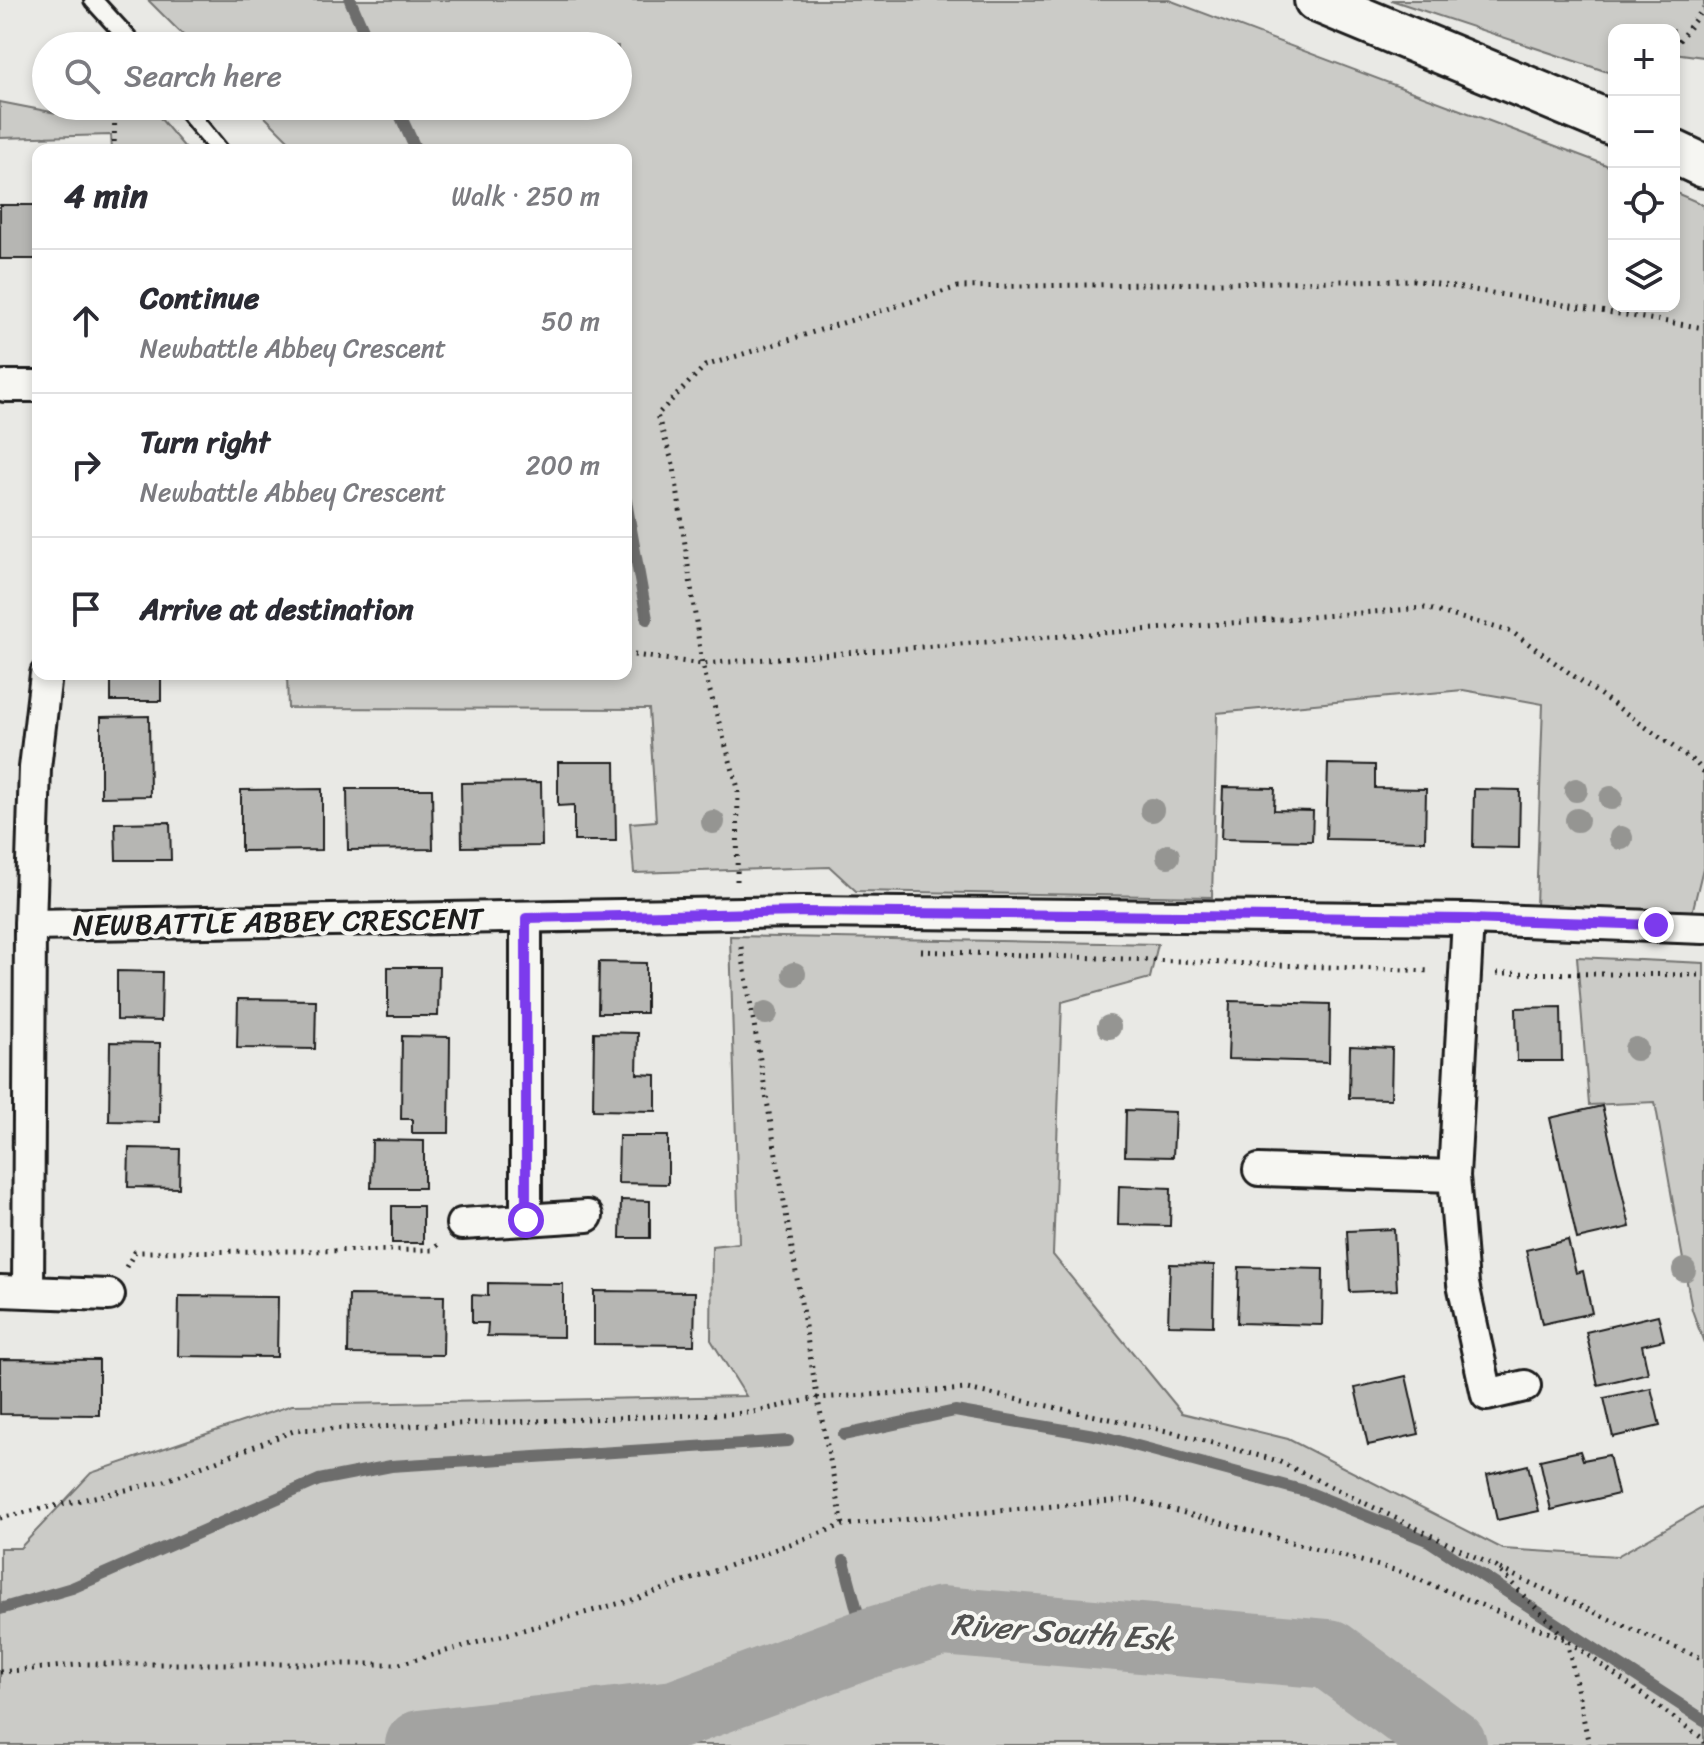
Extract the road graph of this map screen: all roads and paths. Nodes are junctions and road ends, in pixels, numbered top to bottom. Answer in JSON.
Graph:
{"nodes":[{"id":1,"x":93,"y":0,"type":"edge"},
{"id":2,"x":1316,"y":0,"type":"edge"},
{"id":3,"x":1704,"y":8,"type":"edge"},
{"id":4,"x":122,"y":32,"type":"edge"},
{"id":5,"x":1680,"y":39,"type":"edge"},
{"id":6,"x":115,"y":120,"type":"edge"},
{"id":7,"x":194,"y":120,"type":"edge"},
{"id":8,"x":1608,"y":122,"type":"edge"},
{"id":9,"x":114,"y":144,"type":"edge"},
{"id":10,"x":214,"y":144,"type":"edge"},
{"id":11,"x":1680,"y":155,"type":"edge"},
{"id":12,"x":1704,"y":166,"type":"edge"},
{"id":13,"x":1704,"y":328,"type":"edge"},
{"id":14,"x":5,"y":386,"type":"dead end"},
{"id":15,"x":32,"y":386,"type":"edge"},
{"id":16,"x":632,"y":655,"type":"edge"},
{"id":17,"x":702,"y":664,"type":"junction"},
{"id":18,"x":45,"y":680,"type":"edge"},
{"id":19,"x":1704,"y":772,"type":"edge"},
{"id":20,"x":737,"y":913,"type":"junction"},
{"id":21,"x":526,"y":918,"type":"junction"},
{"id":22,"x":1468,"y":919,"type":"junction"},
{"id":23,"x":30,"y":925,"type":"junction"},
{"id":24,"x":1704,"y":928,"type":"edge"},
{"id":25,"x":726,"y":947,"type":"dead end"},
{"id":26,"x":741,"y":947,"type":"junction"},
{"id":27,"x":756,"y":947,"type":"dead end"},
{"id":28,"x":913,"y":951,"type":"dead end"},
{"id":29,"x":1465,"y":973,"type":"junction"},
{"id":30,"x":1704,"y":975,"type":"edge"},
{"id":31,"x":1259,"y":1170,"type":"dead end"},
{"id":32,"x":1454,"y":1176,"type":"junction"},
{"id":33,"x":587,"y":1216,"type":"dead end"},
{"id":34,"x":526,"y":1220,"type":"junction"},
{"id":35,"x":462,"y":1224,"type":"joint"},
{"id":36,"x":14,"y":1291,"type":"edge"},
{"id":37,"x":109,"y":1295,"type":"joint"},
{"id":38,"x":1525,"y":1386,"type":"dead end"},
{"id":39,"x":817,"y":1398,"type":"junction"},
{"id":40,"x":0,"y":1518,"type":"edge"},
{"id":41,"x":843,"y":1525,"type":"junction"},
{"id":42,"x":1496,"y":1567,"type":"junction"},
{"id":43,"x":1565,"y":1638,"type":"junction"},
{"id":44,"x":1704,"y":1659,"type":"edge"},
{"id":45,"x":0,"y":1672,"type":"edge"},
{"id":46,"x":1704,"y":1743,"type":"edge"},
{"id":47,"x":1589,"y":1745,"type":"edge"}],
"edges":[{"from":1,"to":4,"type":"lane"},
{"from":2,"to":8,"type":"main road"},
{"from":3,"to":5,"type":"path"},
{"from":6,"to":9,"type":"path"},
{"from":7,"to":10,"type":"lane"},
{"from":11,"to":12,"type":"main road"},
{"from":13,"to":17,"type":"path"},
{"from":14,"to":15,"type":"street"},
{"from":16,"to":17,"type":"path"},
{"from":17,"to":19,"type":"path"},
{"from":17,"to":20,"type":"path"},
{"from":18,"to":23,"type":"street","name":"NEWBATTLE ABBEY CRESCENT"},
{"from":20,"to":21,"type":"street","name":"NEWBATTLE ABBEY CRESCENT"},
{"from":20,"to":22,"type":"street","name":"NEWBATTLE ABBEY CRESCENT"},
{"from":20,"to":26,"type":"path"},
{"from":21,"to":23,"type":"street","name":"NEWBATTLE ABBEY CRESCENT"},
{"from":21,"to":34,"type":"street","name":"NEWBATTLE ABBEY CRESCENT"},
{"from":22,"to":24,"type":"street","name":"NEWBATTLE ABBEY CRESCENT"},
{"from":22,"to":29,"type":"street"},
{"from":23,"to":36,"type":"street","name":"NEWBATTLE ABBEY CRESCENT"},
{"from":25,"to":26,"type":"path"},
{"from":26,"to":27,"type":"path"},
{"from":26,"to":39,"type":"path"},
{"from":28,"to":29,"type":"path"},
{"from":29,"to":30,"type":"path"},
{"from":29,"to":32,"type":"street"},
{"from":31,"to":32,"type":"street"},
{"from":32,"to":38,"type":"street"},
{"from":33,"to":34,"type":"street"},
{"from":34,"to":35,"type":"street"},
{"from":35,"to":37,"type":"path"},
{"from":36,"to":37,"type":"street","name":"NEWBATTLE ABBEY CRESCENT"},
{"from":39,"to":40,"type":"path"},
{"from":39,"to":41,"type":"path"},
{"from":39,"to":42,"type":"path"},
{"from":41,"to":43,"type":"path"},
{"from":41,"to":45,"type":"path"},
{"from":42,"to":43,"type":"path"},
{"from":42,"to":44,"type":"path"},
{"from":43,"to":46,"type":"path"},
{"from":43,"to":47,"type":"path"}]}
